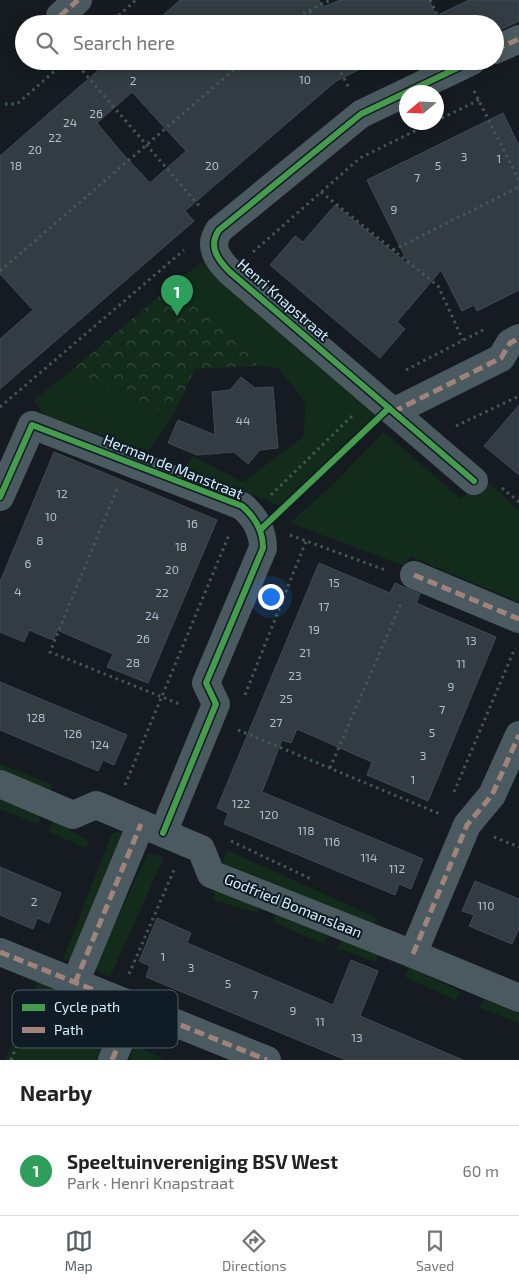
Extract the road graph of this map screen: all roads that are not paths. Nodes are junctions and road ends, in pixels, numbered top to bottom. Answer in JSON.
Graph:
{"nodes":[{"id":1,"x":519,"y":39,"type":"edge"},
{"id":2,"x":504,"y":46,"type":"edge"},
{"id":3,"x":454,"y":70,"type":"edge"},
{"id":4,"x":519,"y":338,"type":"edge"},
{"id":5,"x":393,"y":412,"type":"junction"},
{"id":6,"x":474,"y":481,"type":"dead end"},
{"id":7,"x":0,"y":498,"type":"edge"},
{"id":8,"x":414,"y":575,"type":"road end"},
{"id":9,"x":519,"y":619,"type":"edge"},
{"id":10,"x":519,"y":735,"type":"edge"},
{"id":11,"x":0,"y":784,"type":"edge"},
{"id":12,"x":152,"y":828,"type":"junction"},
{"id":13,"x":0,"y":952,"type":"edge"},
{"id":14,"x":413,"y":954,"type":"junction"},
{"id":15,"x":75,"y":983,"type":"junction"},
{"id":16,"x":92,"y":990,"type":"edge"},
{"id":17,"x":519,"y":998,"type":"edge"},
{"id":18,"x":178,"y":1024,"type":"edge"},
{"id":19,"x":117,"y":1048,"type":"edge"},
{"id":20,"x":112,"y":1060,"type":"edge"},
{"id":21,"x":267,"y":1060,"type":"edge"}],
"edges":[{"from":1,"to":2,"type":"street"},
{"from":3,"to":5,"type":"street","name":"Henri Knapstraat"},
{"from":4,"to":5,"type":"street"},
{"from":5,"to":6,"type":"street","name":"Henri Knapstraat"},
{"from":7,"to":12,"type":"street","name":"Herman de Manstraat"},
{"from":8,"to":9,"type":"street"},
{"from":10,"to":14,"type":"street"},
{"from":11,"to":12,"type":"street","name":"Godfried Bomanslaan"},
{"from":12,"to":14,"type":"street","name":"Godfried Bomanslaan"},
{"from":12,"to":15,"type":"street"},
{"from":13,"to":15,"type":"street"},
{"from":14,"to":17,"type":"street","name":"Godfried Bomanslaan"},
{"from":15,"to":16,"type":"street"},
{"from":18,"to":21,"type":"street"},
{"from":19,"to":20,"type":"street"}]}
